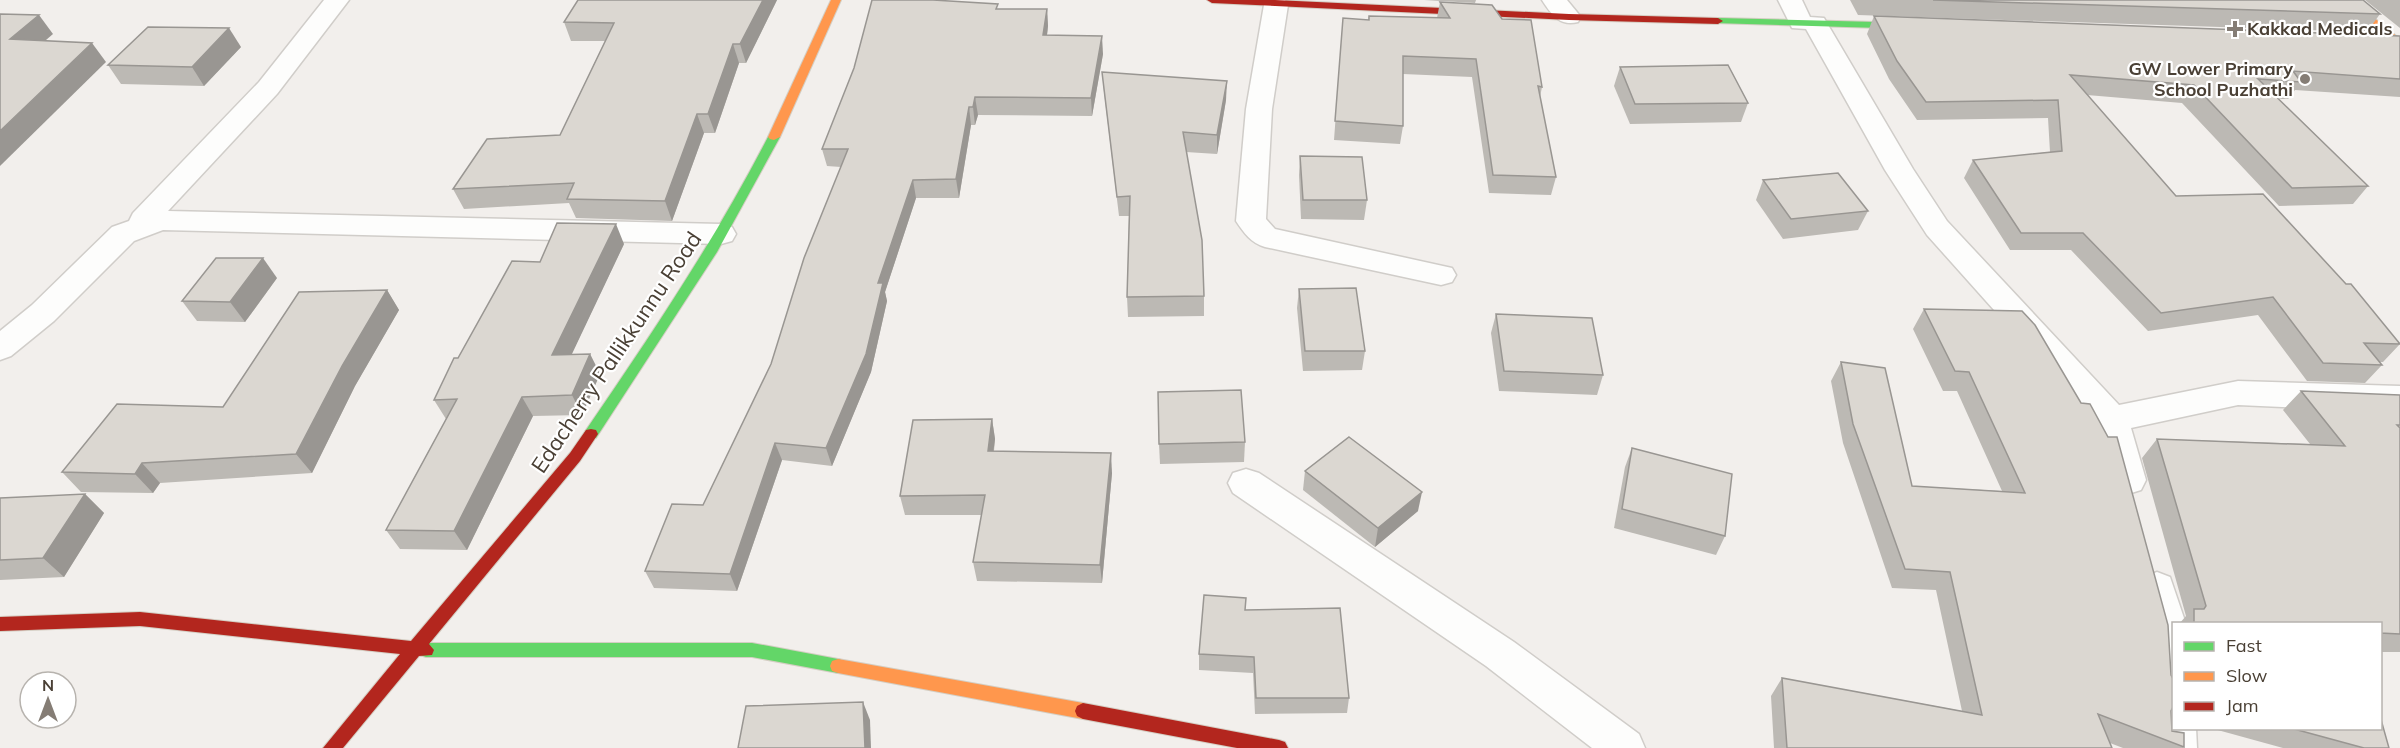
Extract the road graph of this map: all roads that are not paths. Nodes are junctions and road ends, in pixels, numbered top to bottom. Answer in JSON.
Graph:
{"nodes":[{"id":1,"x":337,"y":0,"type":"edge"},
{"id":2,"x":836,"y":0,"type":"edge"},
{"id":3,"x":1212,"y":0,"type":"edge"},
{"id":4,"x":1790,"y":0,"type":"edge"},
{"id":5,"x":2346,"y":0,"type":"edge"},
{"id":6,"x":1276,"y":5,"type":"junction"},
{"id":7,"x":1562,"y":9,"type":"edge"},
{"id":8,"x":1808,"y":23,"type":"junction"},
{"id":9,"x":1935,"y":26,"type":"edge"},
{"id":10,"x":2375,"y":42,"type":"edge"},
{"id":11,"x":2399,"y":43,"type":"edge"},
{"id":12,"x":159,"y":221,"type":"junction"},
{"id":13,"x":722,"y":234,"type":"junction"},
{"id":14,"x":1441,"y":275,"type":"dead end"},
{"id":15,"x":0,"y":348,"type":"edge"},
{"id":16,"x":2400,"y":399,"type":"edge"},
{"id":17,"x":2112,"y":419,"type":"junction"},
{"id":18,"x":1246,"y":483,"type":"dead end"},
{"id":19,"x":2136,"y":509,"type":"edge"},
{"id":20,"x":2148,"y":553,"type":"edge"},
{"id":21,"x":0,"y":624,"type":"edge"},
{"id":22,"x":2172,"y":643,"type":"edge"},
{"id":23,"x":413,"y":651,"type":"junction"},
{"id":24,"x":2175,"y":730,"type":"edge"},
{"id":25,"x":332,"y":748,"type":"edge"},
{"id":26,"x":1279,"y":748,"type":"edge"},
{"id":27,"x":1624,"y":748,"type":"edge"},
{"id":28,"x":2176,"y":748,"type":"edge"}],
"edges":[{"from":1,"to":12,"type":"street"},
{"from":2,"to":13,"type":"main road","name":"Edacherry Pallikkunnu Road"},
{"from":3,"to":6,"type":"main road"},
{"from":4,"to":8,"type":"street"},
{"from":5,"to":11,"type":"main road"},
{"from":6,"to":7,"type":"main road"},
{"from":6,"to":14,"type":"street"},
{"from":7,"to":8,"type":"main road"},
{"from":8,"to":9,"type":"main road"},
{"from":8,"to":17,"type":"street"},
{"from":10,"to":11,"type":"main road"},
{"from":12,"to":13,"type":"street"},
{"from":12,"to":15,"type":"street"},
{"from":13,"to":23,"type":"main road","name":"Edacherry Pallikkunnu Road"},
{"from":16,"to":17,"type":"street"},
{"from":17,"to":19,"type":"street"},
{"from":18,"to":27,"type":"street"},
{"from":20,"to":22,"type":"street"},
{"from":21,"to":23,"type":"main road"},
{"from":23,"to":25,"type":"main road","name":"Edacherry Pallikkunnu Road"},
{"from":23,"to":26,"type":"main road"},
{"from":24,"to":28,"type":"street"}]}
